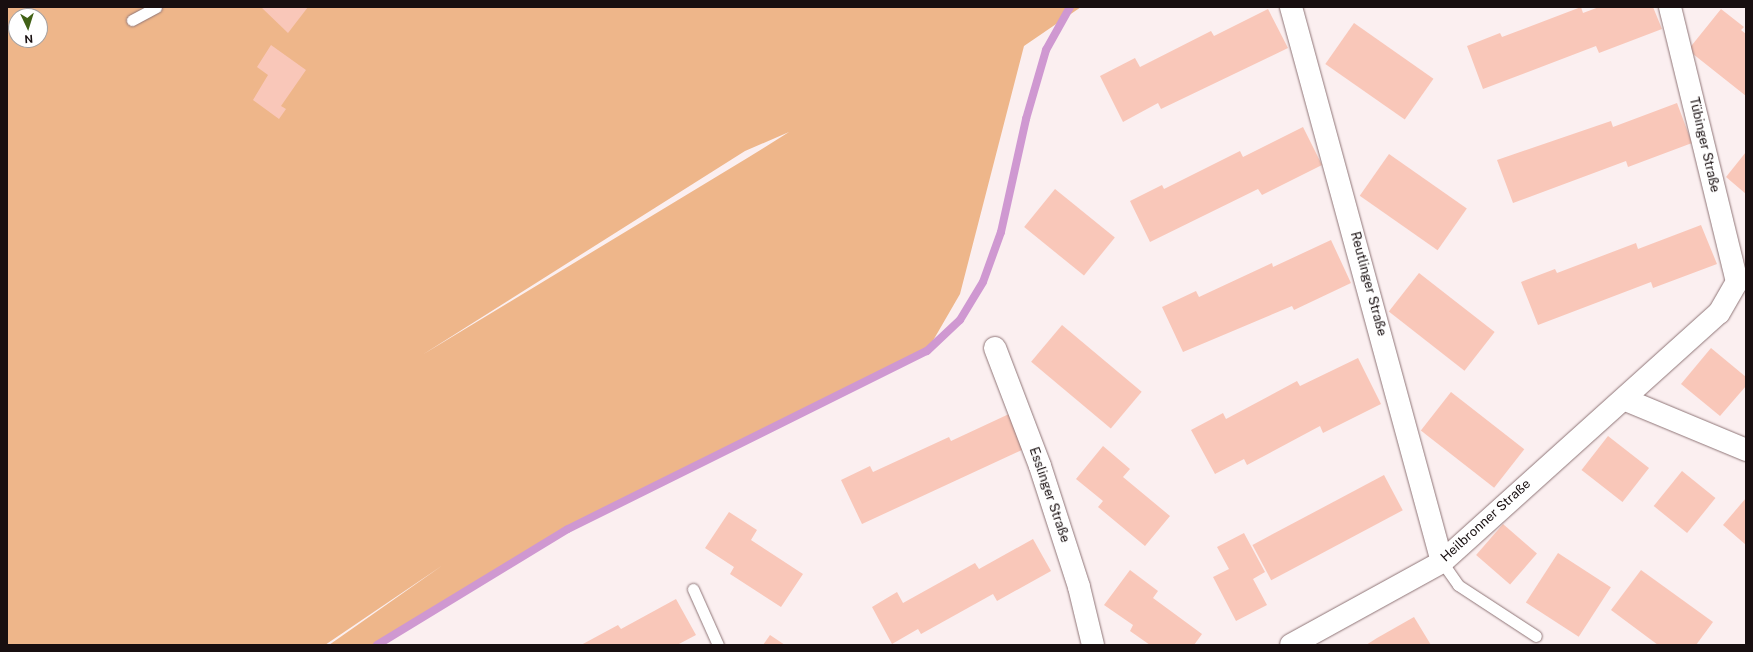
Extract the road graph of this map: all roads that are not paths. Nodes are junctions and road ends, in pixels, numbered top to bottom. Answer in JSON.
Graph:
{"nodes":[{"id":1,"x":156,"y":7,"type":"edge"},
{"id":2,"x":1291,"y":7,"type":"edge"},
{"id":3,"x":1670,"y":7,"type":"edge"},
{"id":4,"x":132,"y":20,"type":"dead end"},
{"id":5,"x":1741,"y":280,"type":"edge"},
{"id":6,"x":995,"y":348,"type":"dead end"},
{"id":7,"x":1626,"y":400,"type":"junction"},
{"id":8,"x":1746,"y":450,"type":"edge"},
{"id":9,"x":1442,"y":562,"type":"junction"},
{"id":10,"x":693,"y":589,"type":"dead end"},
{"id":11,"x":1536,"y":636,"type":"dead end"},
{"id":12,"x":718,"y":645,"type":"edge"},
{"id":13,"x":1093,"y":645,"type":"edge"},
{"id":14,"x":1291,"y":645,"type":"edge"}],
"edges":[{"from":1,"to":4,"type":"lane"},
{"from":2,"to":9,"type":"street","name":"Reutlinger Straße"},
{"from":3,"to":5,"type":"street","name":"Tübinger Straße"},
{"from":5,"to":7,"type":"street","name":"Heilbronner Straße"},
{"from":6,"to":13,"type":"street","name":"Esslinger Straße"},
{"from":7,"to":8,"type":"street"},
{"from":7,"to":9,"type":"street","name":"Heilbronner Straße"},
{"from":9,"to":11,"type":"lane"},
{"from":9,"to":14,"type":"street","name":"Heilbronner Straße"},
{"from":10,"to":12,"type":"lane"}]}
